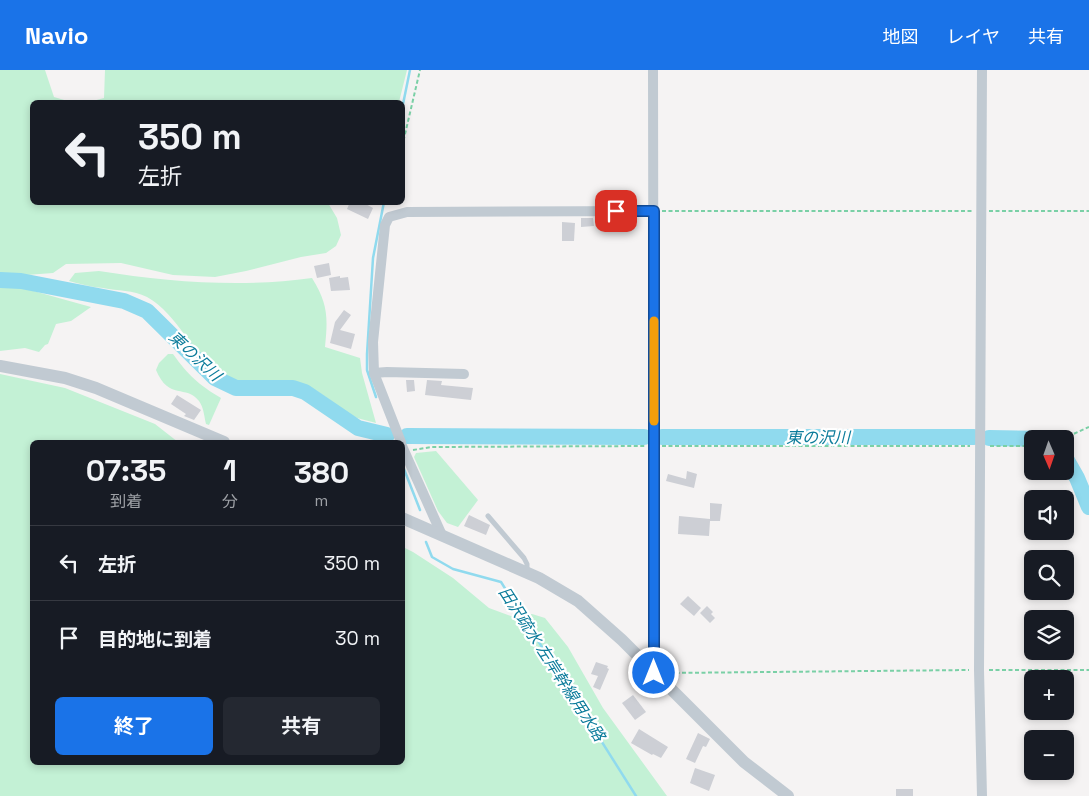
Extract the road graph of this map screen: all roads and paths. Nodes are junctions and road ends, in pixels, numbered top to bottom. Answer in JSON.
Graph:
{"nodes":[{"id":1,"x":420,"y":70,"type":"edge"},
{"id":2,"x":653,"y":70,"type":"edge"},
{"id":3,"x":982,"y":70,"type":"edge"},
{"id":4,"x":405,"y":134,"type":"edge"},
{"id":5,"x":1089,"y":210,"type":"edge"},
{"id":6,"x":654,"y":211,"type":"junction"},
{"id":7,"x":982,"y":211,"type":"junction"},
{"id":8,"x":0,"y":366,"type":"edge"},
{"id":9,"x":374,"y":373,"type":"junction"},
{"id":10,"x":464,"y":374,"type":"dead end"},
{"id":11,"x":1089,"y":427,"type":"edge"},
{"id":12,"x":1074,"y":434,"type":"edge"},
{"id":13,"x":219,"y":440,"type":"edge"},
{"id":14,"x":400,"y":440,"type":"edge"},
{"id":15,"x":654,"y":446,"type":"junction"},
{"id":16,"x":980,"y":446,"type":"junction"},
{"id":17,"x":1024,"y":446,"type":"edge"},
{"id":18,"x":405,"y":447,"type":"edge"},
{"id":19,"x":405,"y":452,"type":"edge"},
{"id":20,"x":488,"y":516,"type":"dead end"},
{"id":21,"x":405,"y":519,"type":"edge"},
{"id":22,"x":441,"y":533,"type":"junction"},
{"id":23,"x":527,"y":572,"type":"junction"},
{"id":24,"x":980,"y":670,"type":"junction"},
{"id":25,"x":1089,"y":670,"type":"edge"},
{"id":26,"x":654,"y":673,"type":"junction"},
{"id":27,"x":788,"y":796,"type":"edge"},
{"id":28,"x":982,"y":796,"type":"edge"}],
"edges":[{"from":1,"to":4,"type":"path"},
{"from":2,"to":6,"type":"street"},
{"from":3,"to":7,"type":"street"},
{"from":5,"to":7,"type":"path"},
{"from":6,"to":7,"type":"path"},
{"from":6,"to":9,"type":"street"},
{"from":6,"to":15,"type":"street"},
{"from":7,"to":16,"type":"street"},
{"from":8,"to":13,"type":"street"},
{"from":9,"to":10,"type":"street"},
{"from":9,"to":14,"type":"street"},
{"from":11,"to":12,"type":"path"},
{"from":15,"to":16,"type":"path"},
{"from":15,"to":18,"type":"path"},
{"from":15,"to":26,"type":"street"},
{"from":16,"to":17,"type":"path"},
{"from":16,"to":24,"type":"street"},
{"from":19,"to":22,"type":"street"},
{"from":20,"to":23,"type":"lane"},
{"from":21,"to":22,"type":"street"},
{"from":22,"to":23,"type":"street"},
{"from":23,"to":26,"type":"street"},
{"from":24,"to":25,"type":"path"},
{"from":24,"to":26,"type":"path"},
{"from":24,"to":28,"type":"street"},
{"from":26,"to":27,"type":"street"}]}
